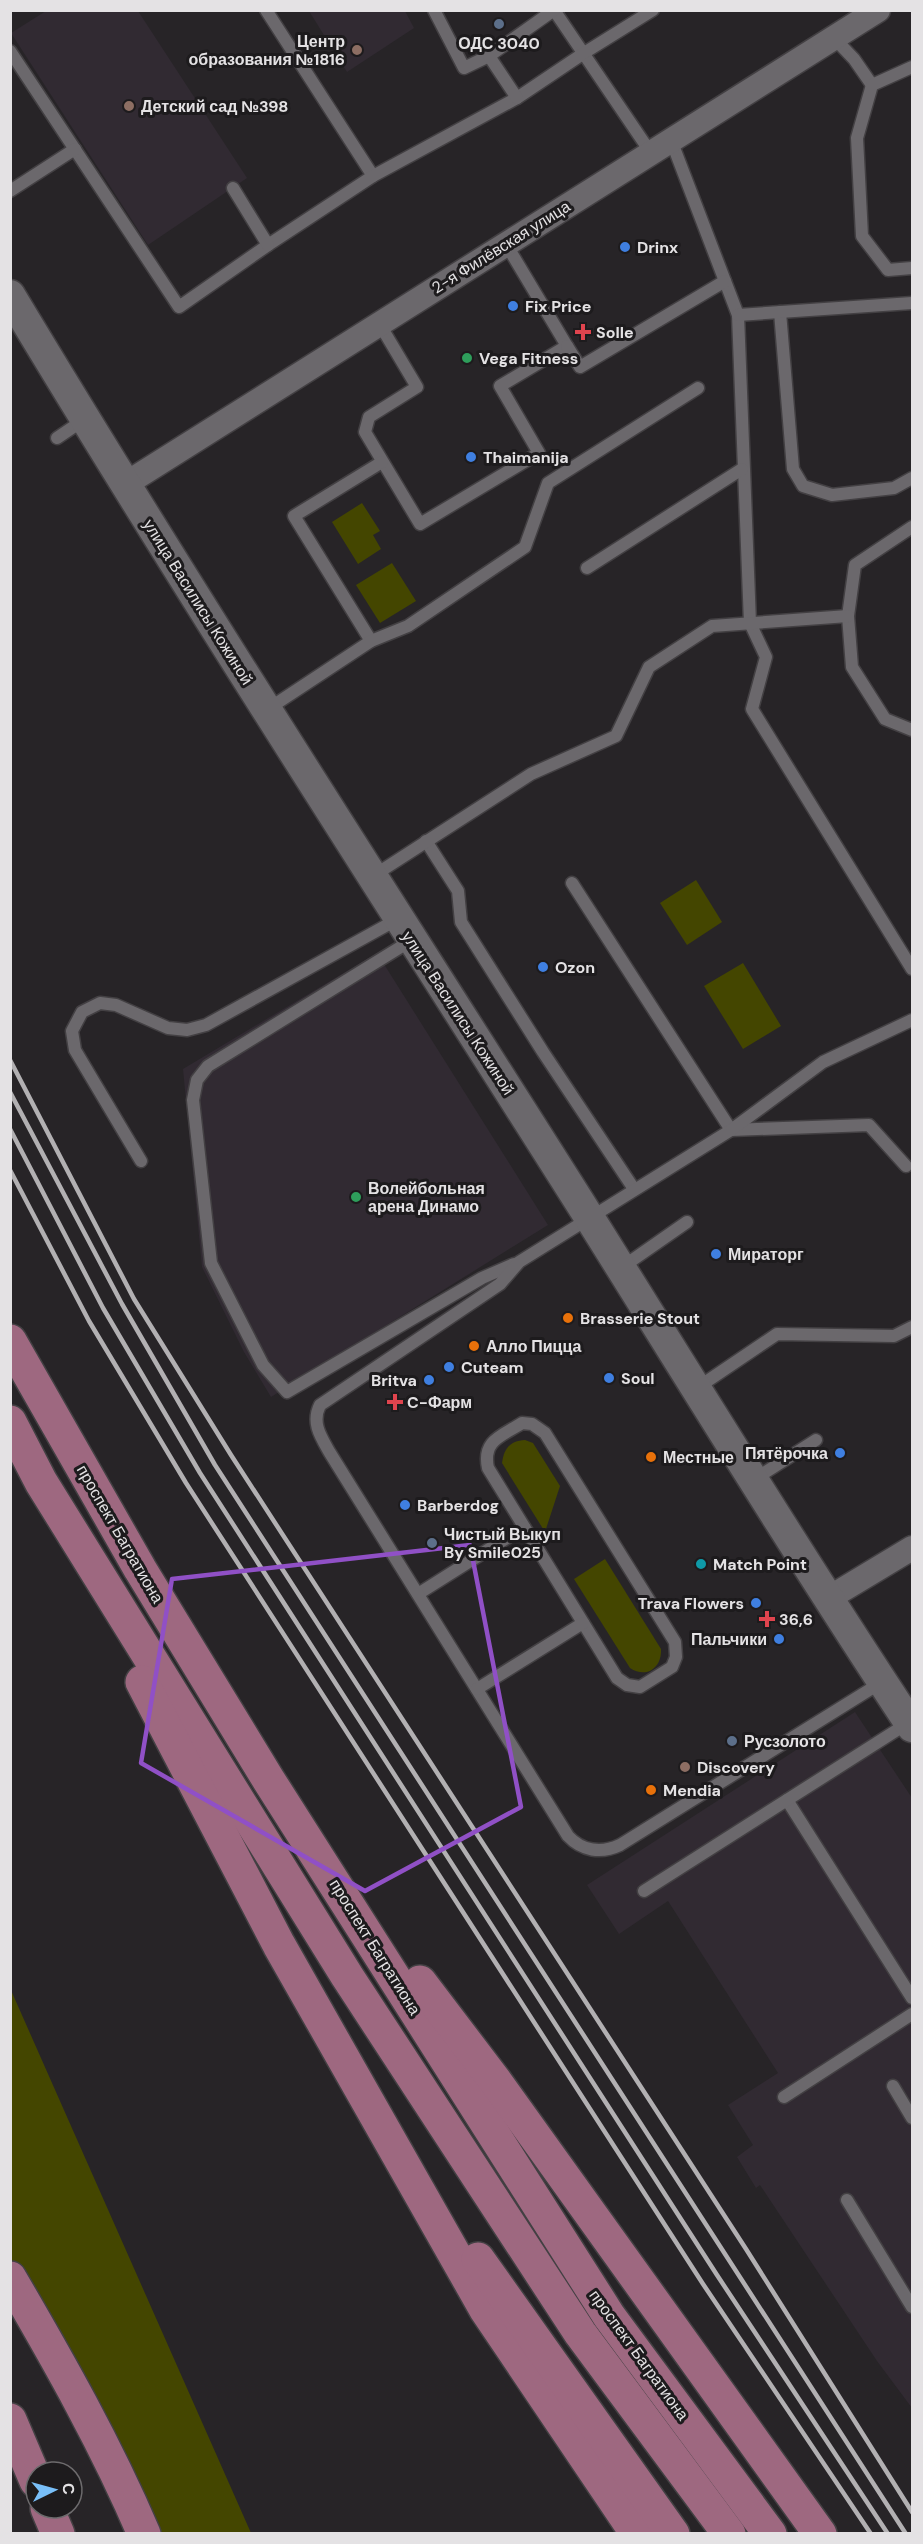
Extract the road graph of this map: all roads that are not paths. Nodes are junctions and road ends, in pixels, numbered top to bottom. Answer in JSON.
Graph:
{"nodes":[{"id":1,"x":266,"y":10,"type":"edge"},
{"id":2,"x":434,"y":10,"type":"edge"},
{"id":3,"x":554,"y":10,"type":"edge"},
{"id":4,"x":653,"y":10,"type":"edge"},
{"id":5,"x":878,"y":10,"type":"edge"},
{"id":6,"x":834,"y":38,"type":"junction"},
{"id":7,"x":10,"y":51,"type":"edge"},
{"id":8,"x":584,"y":53,"type":"junction"},
{"id":9,"x":489,"y":56,"type":"junction"},
{"id":10,"x":912,"y":67,"type":"edge"},
{"id":11,"x":872,"y":85,"type":"junction"},
{"id":12,"x":517,"y":98,"type":"junction"},
{"id":13,"x":661,"y":146,"type":"junction"},
{"id":14,"x":75,"y":148,"type":"junction"},
{"id":15,"x":374,"y":176,"type":"junction"},
{"id":16,"x":233,"y":188,"type":"dead end"},
{"id":17,"x":10,"y":191,"type":"edge"},
{"id":18,"x":506,"y":244,"type":"junction"},
{"id":19,"x":268,"y":245,"type":"junction"},
{"id":20,"x":912,"y":268,"type":"edge"},
{"id":21,"x":725,"y":281,"type":"junction"},
{"id":22,"x":10,"y":295,"type":"edge"},
{"id":23,"x":912,"y":303,"type":"edge"},
{"id":24,"x":780,"y":312,"type":"junction"},
{"id":25,"x":738,"y":315,"type":"junction"},
{"id":26,"x":379,"y":323,"type":"junction"},
{"id":27,"x":567,"y":346,"type":"junction"},
{"id":28,"x":698,"y":388,"type":"dead end"},
{"id":29,"x":85,"y":419,"type":"junction"},
{"id":30,"x":57,"y":438,"type":"dead end"},
{"id":31,"x":382,"y":462,"type":"junction"},
{"id":32,"x":742,"y":469,"type":"junction"},
{"id":33,"x":912,"y":478,"type":"edge"},
{"id":34,"x":124,"y":485,"type":"junction"},
{"id":35,"x":912,"y":527,"type":"edge"},
{"id":36,"x":587,"y":568,"type":"dead end"},
{"id":37,"x":849,"y":616,"type":"junction"},
{"id":38,"x":750,"y":623,"type":"junction"},
{"id":39,"x":371,"y":641,"type":"junction"},
{"id":40,"x":267,"y":710,"type":"junction"},
{"id":41,"x":912,"y":730,"type":"edge"},
{"id":42,"x":426,"y":841,"type":"junction"},
{"id":43,"x":372,"y":877,"type":"junction"},
{"id":44,"x":572,"y":883,"type":"dead end"},
{"id":45,"x":405,"y":930,"type":"junction"},
{"id":46,"x":912,"y":969,"type":"edge"},
{"id":47,"x":912,"y":1020,"type":"edge"},
{"id":48,"x":730,"y":1130,"type":"junction"},
{"id":49,"x":141,"y":1161,"type":"dead end"},
{"id":50,"x":906,"y":1166,"type":"dead end"},
{"id":51,"x":634,"y":1190,"type":"junction"},
{"id":52,"x":589,"y":1218,"type":"junction"},
{"id":53,"x":687,"y":1222,"type":"dead end"},
{"id":54,"x":519,"y":1262,"type":"junction"},
{"id":55,"x":620,"y":1268,"type":"junction"},
{"id":56,"x":912,"y":1327,"type":"edge"},
{"id":57,"x":10,"y":1341,"type":"edge"},
{"id":58,"x":696,"y":1389,"type":"junction"},
{"id":59,"x":10,"y":1422,"type":"edge"},
{"id":60,"x":816,"y":1440,"type":"dead end"},
{"id":61,"x":752,"y":1481,"type":"junction"},
{"id":62,"x":41,"y":1482,"type":"junction"},
{"id":63,"x":524,"y":1527,"type":"junction"},
{"id":64,"x":912,"y":1548,"type":"edge"},
{"id":65,"x":418,"y":1594,"type":"junction"},
{"id":66,"x":829,"y":1598,"type":"junction"},
{"id":67,"x":584,"y":1623,"type":"junction"},
{"id":68,"x":882,"y":1682,"type":"junction"},
{"id":69,"x":477,"y":1689,"type":"junction"},
{"id":70,"x":911,"y":1725,"type":"edge"},
{"id":71,"x":268,"y":1779,"type":"junction"},
{"id":72,"x":787,"y":1800,"type":"junction"},
{"id":73,"x":644,"y":1891,"type":"dead end"},
{"id":74,"x":912,"y":1998,"type":"edge"},
{"id":75,"x":912,"y":2014,"type":"edge"},
{"id":76,"x":893,"y":2086,"type":"dead end"},
{"id":77,"x":784,"y":2097,"type":"dead end"},
{"id":78,"x":912,"y":2118,"type":"edge"},
{"id":79,"x":382,"y":2123,"type":"junction"},
{"id":80,"x":847,"y":2200,"type":"dead end"},
{"id":81,"x":10,"y":2278,"type":"edge"},
{"id":82,"x":912,"y":2307,"type":"edge"},
{"id":83,"x":10,"y":2420,"type":"edge"},
{"id":84,"x":27,"y":2460,"type":"edge"},
{"id":85,"x":52,"y":2520,"type":"edge"},
{"id":86,"x":58,"y":2534,"type":"edge"},
{"id":87,"x":144,"y":2534,"type":"edge"},
{"id":88,"x":637,"y":2534,"type":"edge"},
{"id":89,"x":673,"y":2534,"type":"edge"},
{"id":90,"x":729,"y":2534,"type":"edge"},
{"id":91,"x":770,"y":2534,"type":"edge"},
{"id":92,"x":820,"y":2534,"type":"edge"}],
"edges":[{"from":1,"to":15,"type":"lane"},
{"from":2,"to":9,"type":"lane"},
{"from":3,"to":8,"type":"lane"},
{"from":3,"to":9,"type":"lane"},
{"from":4,"to":8,"type":"lane"},
{"from":5,"to":6,"type":"street","name":"2-я Филёвская улица"},
{"from":6,"to":11,"type":"lane"},
{"from":6,"to":13,"type":"street","name":"2-я Филёвская улица"},
{"from":7,"to":14,"type":"lane"},
{"from":8,"to":12,"type":"lane"},
{"from":8,"to":13,"type":"lane"},
{"from":9,"to":12,"type":"lane"},
{"from":10,"to":11,"type":"lane"},
{"from":11,"to":20,"type":"lane"},
{"from":12,"to":15,"type":"lane"},
{"from":13,"to":18,"type":"street","name":"2-я Филёвская улица"},
{"from":13,"to":21,"type":"lane"},
{"from":14,"to":17,"type":"lane"},
{"from":14,"to":19,"type":"lane"},
{"from":15,"to":19,"type":"lane"},
{"from":16,"to":19,"type":"lane"},
{"from":18,"to":26,"type":"street","name":"2-я Филёвская улица"},
{"from":18,"to":27,"type":"lane"},
{"from":21,"to":25,"type":"lane"},
{"from":21,"to":27,"type":"lane"},
{"from":22,"to":29,"type":"street","name":"улица Василисы Кожиной"},
{"from":23,"to":24,"type":"lane"},
{"from":24,"to":25,"type":"lane"},
{"from":24,"to":33,"type":"lane"},
{"from":25,"to":32,"type":"lane"},
{"from":26,"to":31,"type":"lane"},
{"from":26,"to":34,"type":"street","name":"2-я Филёвская улица"},
{"from":27,"to":31,"type":"lane"},
{"from":28,"to":39,"type":"lane"},
{"from":29,"to":30,"type":"lane"},
{"from":29,"to":34,"type":"street","name":"улица Василисы Кожиной"},
{"from":31,"to":39,"type":"lane"},
{"from":32,"to":36,"type":"lane"},
{"from":32,"to":38,"type":"lane"},
{"from":34,"to":40,"type":"street","name":"улица Василисы Кожиной"},
{"from":35,"to":37,"type":"lane"},
{"from":37,"to":38,"type":"lane"},
{"from":37,"to":41,"type":"lane"},
{"from":38,"to":42,"type":"lane"},
{"from":38,"to":46,"type":"lane"},
{"from":39,"to":40,"type":"lane"},
{"from":40,"to":43,"type":"street","name":"улица Василисы Кожиной"},
{"from":42,"to":43,"type":"lane"},
{"from":42,"to":51,"type":"lane"},
{"from":43,"to":45,"type":"street","name":"улица Василисы Кожиной"},
{"from":44,"to":48,"type":"lane"},
{"from":45,"to":49,"type":"lane"},
{"from":45,"to":52,"type":"street","name":"улица Василисы Кожиной"},
{"from":45,"to":54,"type":"lane"},
{"from":47,"to":48,"type":"lane"},
{"from":48,"to":50,"type":"lane"},
{"from":48,"to":51,"type":"lane"},
{"from":51,"to":52,"type":"lane"},
{"from":52,"to":54,"type":"lane"},
{"from":52,"to":55,"type":"street","name":"улица Василисы Кожиной"},
{"from":53,"to":55,"type":"lane"},
{"from":54,"to":65,"type":"lane"},
{"from":55,"to":58,"type":"street","name":"улица Василисы Кожиной"},
{"from":56,"to":58,"type":"lane"},
{"from":57,"to":71,"type":"main road","name":"проспект Багратиона"},
{"from":58,"to":61,"type":"street","name":"улица Василисы Кожиной"},
{"from":59,"to":62,"type":"main road","name":"проспект Багратиона"},
{"from":60,"to":61,"type":"lane"},
{"from":61,"to":66,"type":"street","name":"улица Василисы Кожиной"},
{"from":62,"to":79,"type":"main road"},
{"from":62,"to":90,"type":"main road","name":"проспект Багратиона"},
{"from":63,"to":65,"type":"lane"},
{"from":63,"to":67,"type":"lane"},
{"from":63,"to":67,"type":"lane"},
{"from":64,"to":66,"type":"street"},
{"from":65,"to":69,"type":"lane"},
{"from":66,"to":68,"type":"street","name":"улица Василисы Кожиной"},
{"from":67,"to":69,"type":"lane"},
{"from":68,"to":69,"type":"lane"},
{"from":68,"to":70,"type":"street","name":"улица Василисы Кожиной"},
{"from":70,"to":72,"type":"lane"},
{"from":71,"to":91,"type":"main road","name":"проспект Багратиона"},
{"from":71,"to":92,"type":"main road"},
{"from":72,"to":73,"type":"lane"},
{"from":72,"to":74,"type":"lane"},
{"from":75,"to":77,"type":"lane"},
{"from":76,"to":78,"type":"lane"},
{"from":79,"to":88,"type":"main road"},
{"from":79,"to":89,"type":"main road"},
{"from":80,"to":82,"type":"lane"},
{"from":81,"to":87,"type":"main road"},
{"from":83,"to":84,"type":"main road"},
{"from":85,"to":86,"type":"main road"}]}
